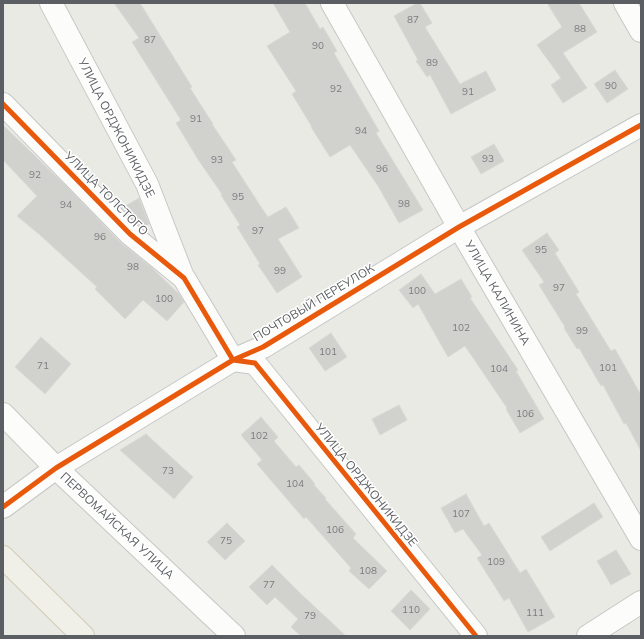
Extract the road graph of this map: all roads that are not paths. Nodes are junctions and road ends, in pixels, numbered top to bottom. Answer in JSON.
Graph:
{"nodes":[{"id":1,"x":51,"y":3,"type":"edge"},
{"id":2,"x":332,"y":3,"type":"edge"},
{"id":3,"x":625,"y":3,"type":"edge"},
{"id":4,"x":641,"y":31,"type":"edge"},
{"id":5,"x":3,"y":104,"type":"edge"},
{"id":6,"x":641,"y":125,"type":"edge"},
{"id":7,"x":459,"y":227,"type":"junction"},
{"id":8,"x":184,"y":278,"type":"junction"},
{"id":9,"x":233,"y":360,"type":"junction"},
{"id":10,"x":3,"y":414,"type":"edge"},
{"id":11,"x":56,"y":468,"type":"junction"},
{"id":12,"x":3,"y":507,"type":"edge"},
{"id":13,"x":641,"y":539,"type":"edge"},
{"id":14,"x":3,"y":558,"type":"edge"},
{"id":15,"x":641,"y":602,"type":"edge"},
{"id":16,"x":83,"y":636,"type":"edge"},
{"id":17,"x":234,"y":636,"type":"edge"},
{"id":18,"x":476,"y":636,"type":"edge"},
{"id":19,"x":588,"y":636,"type":"edge"}],
"edges":[{"from":1,"to":8,"type":"street","name":"УЛИЦА ОРДЖОНИКИДЗЕ"},
{"from":2,"to":7,"type":"street","name":"УЛИЦА КАЛИНИНА"},
{"from":3,"to":4,"type":"street"},
{"from":5,"to":8,"type":"street","name":"УЛИЦА ТОЛСТОГО"},
{"from":6,"to":7,"type":"street","name":"ПОЧТОВЫЙ ПЕРЕУЛОК"},
{"from":7,"to":9,"type":"street","name":"ПОЧТОВЫЙ ПЕРЕУЛОК"},
{"from":7,"to":13,"type":"street","name":"УЛИЦА КАЛИНИНА"},
{"from":8,"to":9,"type":"street","name":"УЛИЦА ТОЛСТОГО"},
{"from":9,"to":11,"type":"street","name":"ПОЧТОВЫЙ ПЕРЕУЛОК"},
{"from":9,"to":18,"type":"street","name":"УЛИЦА ОРДЖОНИКИДЗЕ"},
{"from":10,"to":11,"type":"street","name":"ПЕРВОМАЙСКАЯ УЛИЦА"},
{"from":11,"to":12,"type":"street","name":"ПОЧТОВЫЙ ПЕРЕУЛОК"},
{"from":11,"to":17,"type":"street","name":"ПЕРВОМАЙСКАЯ УЛИЦА"},
{"from":14,"to":16,"type":"main road"},
{"from":15,"to":19,"type":"street"}]}
